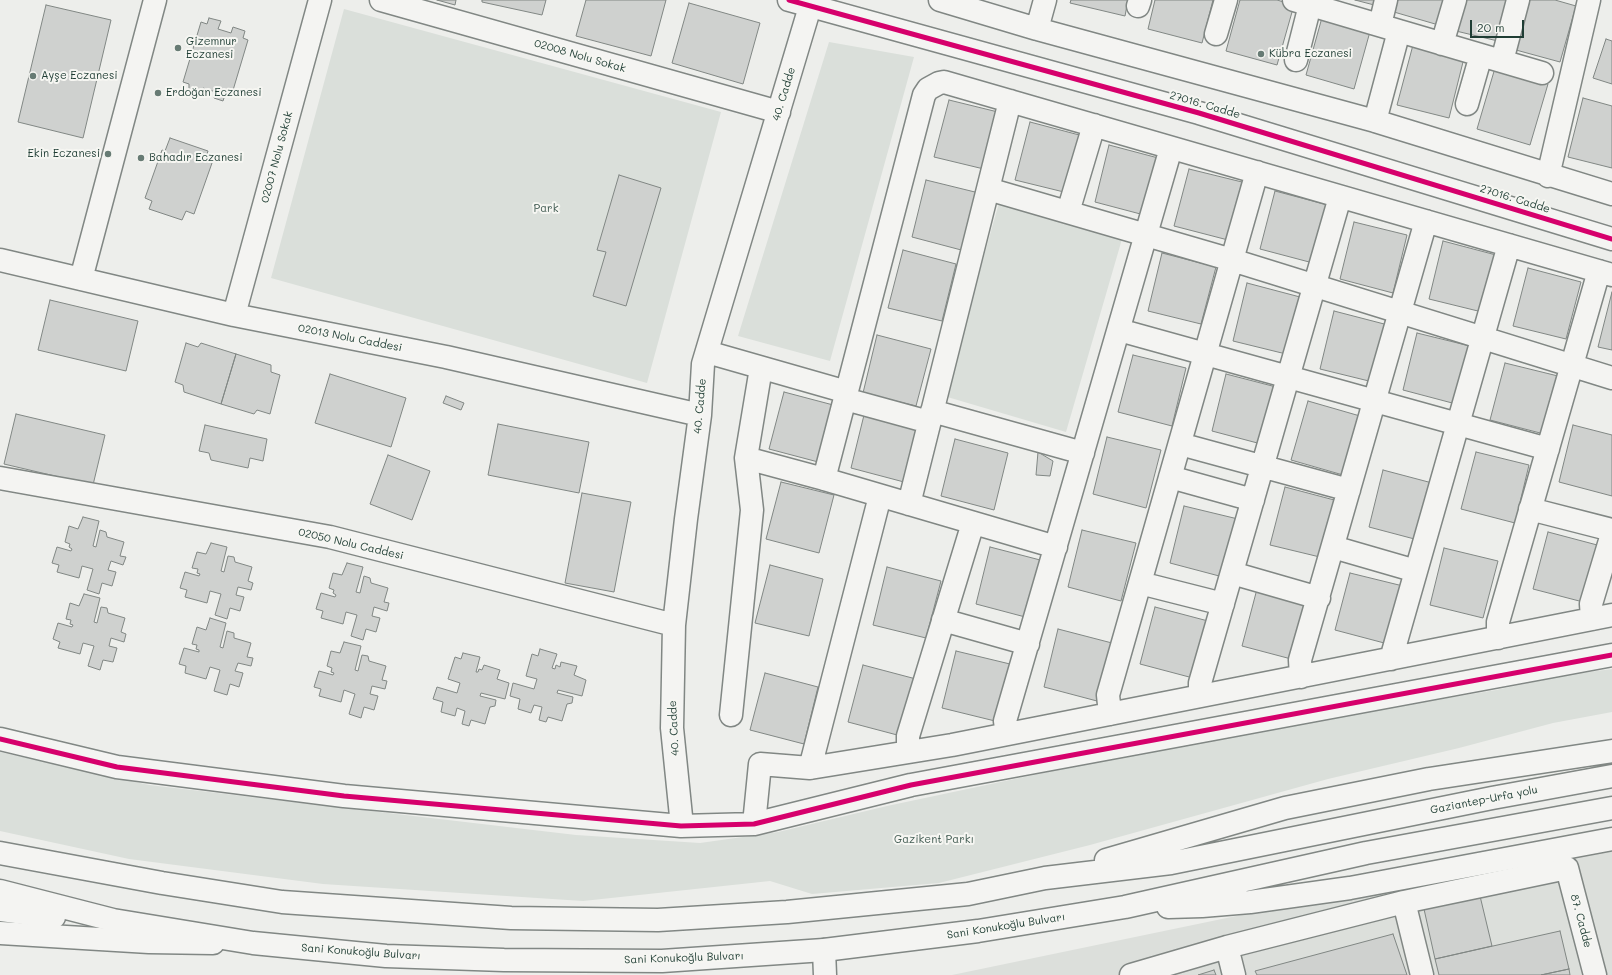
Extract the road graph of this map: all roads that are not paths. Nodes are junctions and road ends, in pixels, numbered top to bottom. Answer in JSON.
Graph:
{"nodes":[{"id":1,"x":155,"y":0,"type":"edge"},
{"id":2,"x":320,"y":0,"type":"edge"},
{"id":3,"x":381,"y":0,"type":"edge"},
{"id":4,"x":790,"y":0,"type":"edge"},
{"id":5,"x":940,"y":0,"type":"edge"},
{"id":6,"x":1045,"y":0,"type":"edge"},
{"id":7,"x":1226,"y":0,"type":"edge"},
{"id":8,"x":1386,"y":0,"type":"edge"},
{"id":9,"x":1455,"y":0,"type":"edge"},
{"id":10,"x":1518,"y":0,"type":"edge"},
{"id":11,"x":1589,"y":0,"type":"edge"},
{"id":12,"x":811,"y":3,"type":"edge"},
{"id":13,"x":1312,"y":3,"type":"edge"},
{"id":14,"x":1389,"y":28,"type":"junction"},
{"id":15,"x":1037,"y":29,"type":"junction"},
{"id":16,"x":1216,"y":34,"type":"dead end"},
{"id":17,"x":1442,"y":44,"type":"junction"},
{"id":18,"x":1481,"y":55,"type":"junction"},
{"id":19,"x":1296,"y":60,"type":"dead end"},
{"id":20,"x":1502,"y":61,"type":"junction"},
{"id":21,"x":1542,"y":73,"type":"dead end"},
{"id":22,"x":1010,"y":101,"type":"junction"},
{"id":23,"x":1467,"y":104,"type":"dead end"},
{"id":24,"x":779,"y":112,"type":"junction"},
{"id":25,"x":1375,"y":121,"type":"junction"},
{"id":26,"x":1094,"y":125,"type":"junction"},
{"id":27,"x":1172,"y":148,"type":"junction"},
{"id":28,"x":1257,"y":172,"type":"junction"},
{"id":29,"x":1548,"y":176,"type":"junction"},
{"id":30,"x":988,"y":189,"type":"junction"},
{"id":31,"x":1612,"y":194,"type":"edge"},
{"id":32,"x":1340,"y":196,"type":"junction"},
{"id":33,"x":1068,"y":212,"type":"junction"},
{"id":34,"x":1426,"y":221,"type":"junction"},
{"id":35,"x":1146,"y":235,"type":"junction"},
{"id":36,"x":1612,"y":240,"type":"edge"},
{"id":37,"x":1509,"y":245,"type":"junction"},
{"id":38,"x":0,"y":260,"type":"edge"},
{"id":39,"x":1232,"y":260,"type":"junction"},
{"id":40,"x":1605,"y":273,"type":"edge"},
{"id":41,"x":81,"y":279,"type":"junction"},
{"id":42,"x":1315,"y":286,"type":"junction"},
{"id":43,"x":1400,"y":312,"type":"junction"},
{"id":44,"x":234,"y":314,"type":"junction"},
{"id":45,"x":1118,"y":330,"type":"junction"},
{"id":46,"x":1482,"y":338,"type":"junction"},
{"id":47,"x":707,"y":352,"type":"junction"},
{"id":48,"x":1205,"y":354,"type":"junction"},
{"id":49,"x":1572,"y":365,"type":"junction"},
{"id":50,"x":762,"y":368,"type":"junction"},
{"id":51,"x":1288,"y":377,"type":"junction"},
{"id":52,"x":1612,"y":378,"type":"edge"},
{"id":53,"x":846,"y":396,"type":"junction"},
{"id":54,"x":1374,"y":401,"type":"junction"},
{"id":55,"x":700,"y":415,"type":"junction"},
{"id":56,"x":931,"y":416,"type":"junction"},
{"id":57,"x":1458,"y":424,"type":"junction"},
{"id":58,"x":1180,"y":444,"type":"junction"},
{"id":59,"x":1548,"y":449,"type":"junction"},
{"id":60,"x":1083,"y":453,"type":"junction"},
{"id":61,"x":746,"y":458,"type":"junction"},
{"id":62,"x":1263,"y":466,"type":"junction"},
{"id":63,"x":0,"y":478,"type":"edge"},
{"id":64,"x":1170,"y":478,"type":"junction"},
{"id":65,"x":824,"y":480,"type":"junction"},
{"id":66,"x":1349,"y":490,"type":"junction"},
{"id":67,"x":880,"y":496,"type":"junction"},
{"id":68,"x":1253,"y":500,"type":"junction"},
{"id":69,"x":908,"y":504,"type":"junction"},
{"id":70,"x":1530,"y":509,"type":"junction"},
{"id":71,"x":973,"y":523,"type":"junction"},
{"id":72,"x":1612,"y":530,"type":"edge"},
{"id":73,"x":1612,"y":534,"type":"edge"},
{"id":74,"x":1333,"y":547,"type":"junction"},
{"id":75,"x":1056,"y":548,"type":"junction"},
{"id":76,"x":1416,"y":571,"type":"junction"},
{"id":77,"x":1232,"y":573,"type":"junction"},
{"id":78,"x":1140,"y":583,"type":"junction"},
{"id":79,"x":1318,"y":598,"type":"junction"},
{"id":80,"x":1223,"y":604,"type":"junction"},
{"id":81,"x":1602,"y":617,"type":"edge"},
{"id":82,"x":943,"y":620,"type":"junction"},
{"id":83,"x":674,"y":625,"type":"junction"},
{"id":84,"x":1498,"y":638,"type":"junction"},
{"id":85,"x":1028,"y":644,"type":"junction"},
{"id":86,"x":1612,"y":655,"type":"edge"},
{"id":87,"x":1391,"y":659,"type":"junction"},
{"id":88,"x":1301,"y":677,"type":"junction"},
{"id":89,"x":1200,"y":696,"type":"junction"},
{"id":90,"x":1110,"y":714,"type":"junction"},
{"id":91,"x":731,"y":716,"type":"dead end"},
{"id":92,"x":1007,"y":734,"type":"junction"},
{"id":93,"x":0,"y":739,"type":"edge"},
{"id":94,"x":1612,"y":751,"type":"edge"},
{"id":95,"x":908,"y":752,"type":"junction"},
{"id":96,"x":810,"y":768,"type":"junction"},
{"id":97,"x":1612,"y":776,"type":"edge"},
{"id":98,"x":1612,"y":808,"type":"edge"},
{"id":99,"x":754,"y":824,"type":"junction"},
{"id":100,"x":682,"y":826,"type":"junction"},
{"id":101,"x":1612,"y":839,"type":"edge"},
{"id":102,"x":0,"y":853,"type":"edge"},
{"id":103,"x":1045,"y":878,"type":"junction"},
{"id":104,"x":0,"y":891,"type":"edge"},
{"id":105,"x":1404,"y":902,"type":"junction"},
{"id":106,"x":1125,"y":907,"type":"junction"},
{"id":107,"x":0,"y":910,"type":"edge"},
{"id":108,"x":114,"y":920,"type":"junction"},
{"id":109,"x":0,"y":934,"type":"edge"},
{"id":110,"x":253,"y":943,"type":"junction"},
{"id":111,"x":1227,"y":947,"type":"junction"},
{"id":112,"x":824,"y":950,"type":"junction"},
{"id":113,"x":825,"y":975,"type":"edge"},
{"id":114,"x":1131,"y":975,"type":"edge"},
{"id":115,"x":1234,"y":975,"type":"edge"},
{"id":116,"x":1422,"y":975,"type":"edge"},
{"id":117,"x":1595,"y":975,"type":"edge"}],
"edges":[{"from":1,"to":41,"type":"main road"},
{"from":2,"to":44,"type":"main road","name":"02007 Nolu Sokak"},
{"from":3,"to":24,"type":"main road","name":"02008 Nolu Sokak"},
{"from":4,"to":12,"type":"main road","name":"27016. Cadde"},
{"from":5,"to":15,"type":"main road"},
{"from":6,"to":15,"type":"main road"},
{"from":7,"to":16,"type":"main road"},
{"from":8,"to":14,"type":"main road"},
{"from":9,"to":17,"type":"main road"},
{"from":10,"to":20,"type":"main road"},
{"from":11,"to":29,"type":"main road"},
{"from":12,"to":24,"type":"main road","name":"40. Cadde"},
{"from":12,"to":36,"type":"main road","name":"27016. Cadde"},
{"from":13,"to":14,"type":"main road"},
{"from":13,"to":19,"type":"main road"},
{"from":14,"to":17,"type":"main road"},
{"from":14,"to":25,"type":"main road"},
{"from":15,"to":25,"type":"main road"},
{"from":17,"to":18,"type":"main road"},
{"from":18,"to":20,"type":"main road"},
{"from":18,"to":23,"type":"main road"},
{"from":20,"to":21,"type":"main road"},
{"from":22,"to":26,"type":"main road"},
{"from":22,"to":30,"type":"main road"},
{"from":22,"to":53,"type":"main road"},
{"from":24,"to":47,"type":"main road","name":"40. Cadde"},
{"from":25,"to":29,"type":"main road"},
{"from":26,"to":27,"type":"main road"},
{"from":26,"to":33,"type":"main road"},
{"from":27,"to":28,"type":"main road"},
{"from":27,"to":35,"type":"main road"},
{"from":28,"to":32,"type":"main road"},
{"from":28,"to":39,"type":"main road"},
{"from":29,"to":31,"type":"main road"},
{"from":30,"to":33,"type":"main road"},
{"from":30,"to":56,"type":"main road"},
{"from":32,"to":34,"type":"main road"},
{"from":32,"to":42,"type":"main road"},
{"from":33,"to":35,"type":"main road"},
{"from":34,"to":37,"type":"main road"},
{"from":34,"to":43,"type":"main road"},
{"from":35,"to":39,"type":"main road"},
{"from":35,"to":45,"type":"main road"},
{"from":37,"to":40,"type":"main road"},
{"from":37,"to":46,"type":"main road"},
{"from":38,"to":41,"type":"main road","name":"02013 Nolu Caddesi"},
{"from":39,"to":42,"type":"main road"},
{"from":39,"to":48,"type":"main road"},
{"from":40,"to":49,"type":"main road"},
{"from":41,"to":44,"type":"main road","name":"02013 Nolu Caddesi"},
{"from":42,"to":43,"type":"main road"},
{"from":42,"to":51,"type":"main road"},
{"from":43,"to":46,"type":"main road"},
{"from":43,"to":54,"type":"main road"},
{"from":44,"to":55,"type":"main road","name":"02013 Nolu Caddesi"},
{"from":45,"to":48,"type":"main road"},
{"from":45,"to":60,"type":"main road"},
{"from":46,"to":49,"type":"main road"},
{"from":46,"to":57,"type":"main road"},
{"from":47,"to":50,"type":"main road"},
{"from":47,"to":55,"type":"main road","name":"40. Cadde"},
{"from":48,"to":51,"type":"main road"},
{"from":48,"to":58,"type":"main road"},
{"from":49,"to":52,"type":"main road"},
{"from":49,"to":59,"type":"main road"},
{"from":50,"to":53,"type":"main road"},
{"from":50,"to":61,"type":"main road"},
{"from":51,"to":54,"type":"main road"},
{"from":51,"to":62,"type":"main road"},
{"from":53,"to":56,"type":"main road"},
{"from":53,"to":65,"type":"main road"},
{"from":54,"to":57,"type":"main road"},
{"from":54,"to":66,"type":"main road"},
{"from":55,"to":83,"type":"main road","name":"40. Cadde"},
{"from":56,"to":60,"type":"main road"},
{"from":56,"to":69,"type":"main road"},
{"from":57,"to":59,"type":"main road"},
{"from":57,"to":76,"type":"main road"},
{"from":58,"to":62,"type":"main road"},
{"from":58,"to":64,"type":"main road"},
{"from":59,"to":70,"type":"main road"},
{"from":60,"to":75,"type":"main road"},
{"from":61,"to":65,"type":"main road"},
{"from":61,"to":91,"type":"main road"},
{"from":62,"to":66,"type":"main road"},
{"from":62,"to":68,"type":"main road"},
{"from":63,"to":83,"type":"main road","name":"02050 Nolu Caddesi"},
{"from":64,"to":68,"type":"main road"},
{"from":64,"to":78,"type":"main road"},
{"from":65,"to":67,"type":"main road"},
{"from":66,"to":74,"type":"main road"},
{"from":67,"to":69,"type":"main road"},
{"from":67,"to":96,"type":"main road"},
{"from":68,"to":77,"type":"main road"},
{"from":69,"to":71,"type":"main road"},
{"from":70,"to":72,"type":"main road"},
{"from":70,"to":84,"type":"main road"},
{"from":71,"to":75,"type":"main road"},
{"from":71,"to":82,"type":"main road"},
{"from":73,"to":81,"type":"main road"},
{"from":74,"to":76,"type":"main road"},
{"from":74,"to":79,"type":"main road"},
{"from":75,"to":85,"type":"main road"},
{"from":76,"to":87,"type":"main road"},
{"from":77,"to":79,"type":"main road"},
{"from":77,"to":80,"type":"main road"},
{"from":78,"to":80,"type":"main road"},
{"from":78,"to":90,"type":"main road"},
{"from":79,"to":88,"type":"main road"},
{"from":80,"to":89,"type":"main road"},
{"from":81,"to":84,"type":"main road"},
{"from":82,"to":85,"type":"main road"},
{"from":82,"to":95,"type":"main road"},
{"from":83,"to":100,"type":"main road","name":"40. Cadde"},
{"from":84,"to":87,"type":"main road"},
{"from":85,"to":92,"type":"main road"},
{"from":86,"to":99,"type":"main road"},
{"from":87,"to":88,"type":"main road"},
{"from":88,"to":89,"type":"main road"},
{"from":89,"to":90,"type":"main road"},
{"from":90,"to":92,"type":"main road"},
{"from":92,"to":95,"type":"main road"},
{"from":93,"to":100,"type":"main road"},
{"from":94,"to":103,"type":"main road"},
{"from":95,"to":96,"type":"main road"},
{"from":96,"to":99,"type":"main road"},
{"from":97,"to":103,"type":"main road","name":"Gaziantep-Urfa yolu"},
{"from":98,"to":106,"type":"main road","name":"Sani Konukoğlu Bulvarı"},
{"from":99,"to":100,"type":"main road"},
{"from":101,"to":106,"type":"main road"},
{"from":102,"to":103,"type":"main road"},
{"from":104,"to":108,"type":"main road","name":"Sani Konukoğlu Bulvarı"},
{"from":105,"to":111,"type":"main road"},
{"from":105,"to":116,"type":"main road"},
{"from":105,"to":117,"type":"main road","name":"87. Cadde"},
{"from":106,"to":112,"type":"main road","name":"Sani Konukoğlu Bulvarı"},
{"from":107,"to":108,"type":"main road"},
{"from":108,"to":110,"type":"main road","name":"Sani Konukoğlu Bulvarı"},
{"from":109,"to":110,"type":"main road"},
{"from":110,"to":112,"type":"main road","name":"Sani Konukoğlu Bulvarı"},
{"from":111,"to":114,"type":"main road"},
{"from":111,"to":115,"type":"main road"},
{"from":112,"to":113,"type":"main road"}]}
